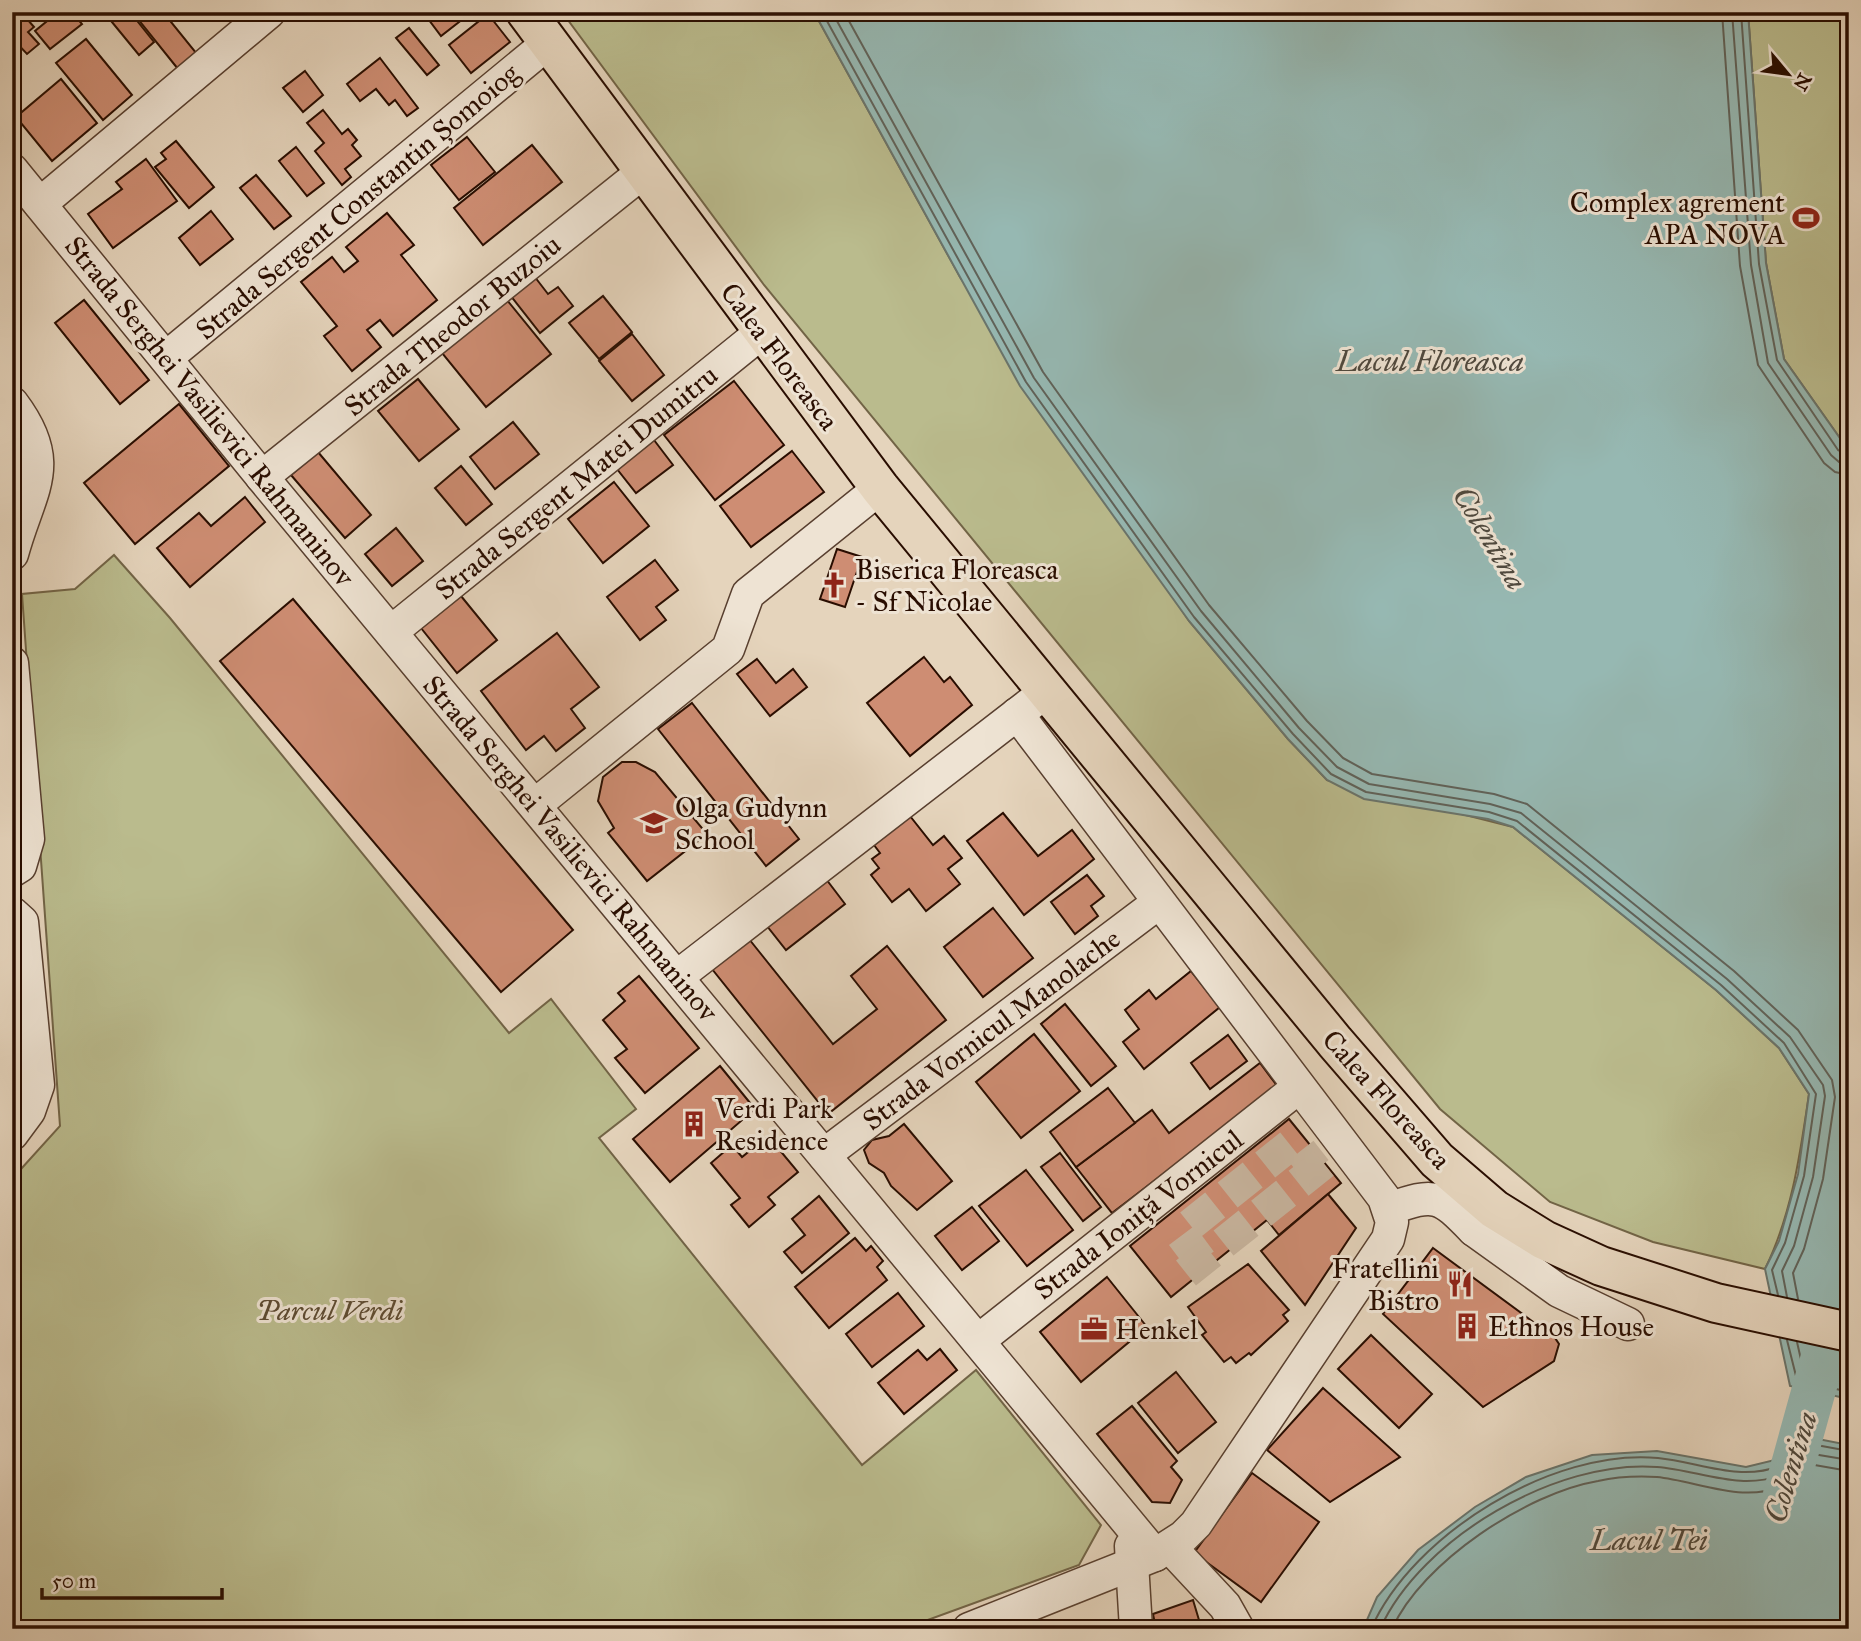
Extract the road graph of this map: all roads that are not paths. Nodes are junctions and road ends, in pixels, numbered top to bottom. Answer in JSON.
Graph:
{"nodes":[{"id":1,"x":269,"y":12,"type":"edge"},
{"id":2,"x":526,"y":12,"type":"edge"},
{"id":3,"x":548,"y":43,"type":"junction"},
{"id":4,"x":12,"y":170,"type":"edge"},
{"id":5,"x":643,"y":172,"type":"junction"},
{"id":6,"x":40,"y":204,"type":"junction"},
{"id":7,"x":762,"y":332,"type":"junction"},
{"id":8,"x":166,"y":358,"type":"junction"},
{"id":9,"x":12,"y":403,"type":"edge"},
{"id":10,"x":262,"y":477,"type":"junction"},
{"id":11,"x":880,"y":488,"type":"junction"},
{"id":12,"x":12,"y":554,"type":"edge"},
{"id":13,"x":391,"y":632,"type":"junction"},
{"id":14,"x":12,"y":663,"type":"edge"},
{"id":15,"x":1052,"y":697,"type":"junction"},
{"id":16,"x":1017,"y":714,"type":"junction"},
{"id":17,"x":1037,"y":741,"type":"junction"},
{"id":18,"x":535,"y":805,"type":"junction"},
{"id":19,"x":12,"y":871,"type":"edge"},
{"id":20,"x":1158,"y":903,"type":"junction"},
{"id":21,"x":17,"y":917,"type":"edge"},
{"id":22,"x":678,"y":976,"type":"junction"},
{"id":23,"x":1299,"y":1087,"type":"junction"},
{"id":24,"x":12,"y":1134,"type":"edge"},
{"id":25,"x":824,"y":1155,"type":"junction"},
{"id":26,"x":1475,"y":1192,"type":"junction"},
{"id":27,"x":1389,"y":1209,"type":"junction"},
{"id":28,"x":1474,"y":1230,"type":"junction"},
{"id":29,"x":1601,"y":1266,"type":"junction"},
{"id":30,"x":1574,"y":1298,"type":"junction"},
{"id":31,"x":1628,"y":1324,"type":"dead end"},
{"id":32,"x":1849,"y":1332,"type":"edge"},
{"id":33,"x":978,"y":1341,"type":"junction"},
{"id":34,"x":1152,"y":1556,"type":"junction"},
{"id":35,"x":983,"y":1626,"type":"edge"},
{"id":36,"x":1136,"y":1629,"type":"edge"},
{"id":37,"x":1238,"y":1629,"type":"edge"}],
"edges":[{"from":1,"to":6,"type":"street"},
{"from":2,"to":3,"type":"main road","name":"Calea Floreasca"},
{"from":3,"to":5,"type":"main road","name":"Calea Floreasca"},
{"from":3,"to":8,"type":"street","name":"Strada Sergent Constantin Șomoiog"},
{"from":4,"to":6,"type":"street","name":"Strada Serghei Vasilievici Rahmaninov"},
{"from":5,"to":7,"type":"main road","name":"Calea Floreasca"},
{"from":5,"to":10,"type":"street","name":"Strada Theodor Buzoiu"},
{"from":6,"to":8,"type":"street","name":"Strada Serghei Vasilievici Rahmaninov"},
{"from":7,"to":11,"type":"main road","name":"Calea Floreasca"},
{"from":7,"to":13,"type":"street","name":"Strada Sergent Matei Dumitru"},
{"from":8,"to":10,"type":"street","name":"Strada Serghei Vasilievici Rahmaninov"},
{"from":9,"to":12,"type":"street"},
{"from":10,"to":13,"type":"street","name":"Strada Serghei Vasilievici Rahmaninov"},
{"from":11,"to":15,"type":"main road","name":"Calea Floreasca"},
{"from":11,"to":18,"type":"street"},
{"from":13,"to":18,"type":"street","name":"Strada Serghei Vasilievici Rahmaninov"},
{"from":14,"to":19,"type":"street"},
{"from":15,"to":16,"type":"street"},
{"from":15,"to":17,"type":"street"},
{"from":15,"to":26,"type":"main road","name":"Calea Floreasca"},
{"from":16,"to":17,"type":"street","name":"Calea Floreasca"},
{"from":16,"to":22,"type":"street"},
{"from":17,"to":20,"type":"street","name":"Calea Floreasca"},
{"from":18,"to":22,"type":"street","name":"Strada Serghei Vasilievici Rahmaninov"},
{"from":20,"to":23,"type":"street","name":"Calea Floreasca"},
{"from":20,"to":25,"type":"street","name":"Strada Vornicul Manolache"},
{"from":21,"to":24,"type":"street"},
{"from":22,"to":25,"type":"street","name":"Strada Serghei Vasilievici Rahmaninov"},
{"from":23,"to":27,"type":"street","name":"Calea Floreasca"},
{"from":23,"to":33,"type":"street","name":"Strada Ioniță Vornicul"},
{"from":25,"to":33,"type":"street","name":"Strada Serghei Vasilievici Rahmaninov"},
{"from":26,"to":28,"type":"street"},
{"from":26,"to":29,"type":"main road","name":"Calea Floreasca"},
{"from":27,"to":28,"type":"street"},
{"from":27,"to":34,"type":"street"},
{"from":28,"to":30,"type":"street"},
{"from":29,"to":30,"type":"street"},
{"from":29,"to":32,"type":"main road","name":"Calea Floreasca"},
{"from":30,"to":31,"type":"street"},
{"from":33,"to":34,"type":"street","name":"Strada Serghei Vasilievici Rahmaninov"},
{"from":34,"to":35,"type":"street"},
{"from":34,"to":36,"type":"street","name":"Strada Serghei Vasilievici Rahmaninov"},
{"from":34,"to":37,"type":"street"}]}
